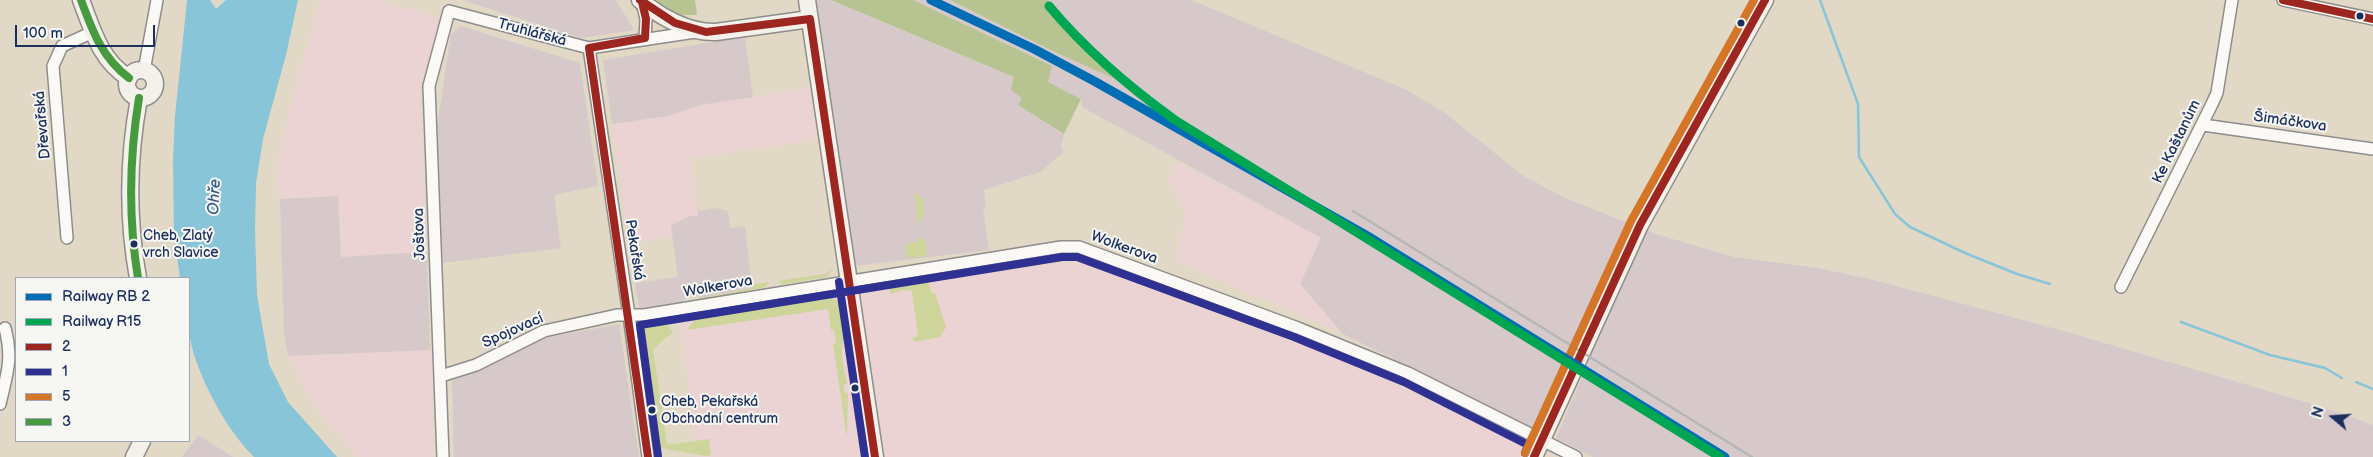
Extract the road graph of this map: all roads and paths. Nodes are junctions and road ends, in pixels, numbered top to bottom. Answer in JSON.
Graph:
{"nodes":[{"id":1,"x":81,"y":0,"type":"edge"},
{"id":2,"x":157,"y":0,"type":"edge"},
{"id":3,"x":807,"y":0,"type":"edge"},
{"id":4,"x":1764,"y":0,"type":"edge"},
{"id":5,"x":2232,"y":0,"type":"edge"},
{"id":6,"x":2283,"y":0,"type":"edge"},
{"id":7,"x":641,"y":1,"type":"edge"},
{"id":8,"x":448,"y":12,"type":"joint"},
{"id":9,"x":810,"y":19,"type":"junction"},
{"id":10,"x":2373,"y":19,"type":"edge"},
{"id":11,"x":93,"y":32,"type":"junction"},
{"id":12,"x":700,"y":32,"type":"junction"},
{"id":13,"x":645,"y":38,"type":"junction"},
{"id":14,"x":588,"y":48,"type":"junction"},
{"id":15,"x":144,"y":71,"type":"junction"},
{"id":16,"x":129,"y":78,"type":"junction"},
{"id":17,"x":139,"y":98,"type":"junction"},
{"id":18,"x":2203,"y":125,"type":"junction"},
{"id":19,"x":2373,"y":149,"type":"edge"},
{"id":20,"x":67,"y":238,"type":"dead end"},
{"id":21,"x":138,"y":277,"type":"edge"},
{"id":22,"x":849,"y":280,"type":"junction"},
{"id":23,"x":2122,"y":287,"type":"dead end"},
{"id":24,"x":629,"y":315,"type":"junction"},
{"id":25,"x":5,"y":328,"type":"dead end"},
{"id":26,"x":441,"y":376,"type":"junction"},
{"id":27,"x":0,"y":404,"type":"edge"},
{"id":28,"x":1541,"y":440,"type":"junction"},
{"id":29,"x":142,"y":442,"type":"edge"},
{"id":30,"x":134,"y":457,"type":"edge"},
{"id":31,"x":443,"y":457,"type":"edge"},
{"id":32,"x":648,"y":457,"type":"edge"},
{"id":33,"x":875,"y":457,"type":"edge"},
{"id":34,"x":1534,"y":457,"type":"edge"},
{"id":35,"x":1576,"y":457,"type":"edge"}],
"edges":[{"from":1,"to":11,"type":"street"},
{"from":2,"to":15,"type":"street"},
{"from":3,"to":9,"type":"street"},
{"from":4,"to":28,"type":"street"},
{"from":5,"to":18,"type":"street","name":"Ke Kaštanům"},
{"from":6,"to":10,"type":"street"},
{"from":7,"to":12,"type":"street"},
{"from":7,"to":13,"type":"street"},
{"from":8,"to":14,"type":"street","name":"Truhlářská"},
{"from":8,"to":26,"type":"street","name":"Joštova"},
{"from":9,"to":12,"type":"street","name":"Truhlářská"},
{"from":9,"to":22,"type":"street"},
{"from":11,"to":16,"type":"street"},
{"from":11,"to":20,"type":"street","name":"Dřevařská"},
{"from":12,"to":13,"type":"street","name":"Truhlářská"},
{"from":13,"to":14,"type":"street","name":"Truhlářská"},
{"from":14,"to":24,"type":"street","name":"Pekařská"},
{"from":15,"to":16,"type":"street"},
{"from":15,"to":17,"type":"street"},
{"from":16,"to":17,"type":"street"},
{"from":17,"to":21,"type":"street"},
{"from":18,"to":19,"type":"street","name":"Šimáčkova"},
{"from":18,"to":23,"type":"street","name":"Ke Kaštanům"},
{"from":22,"to":24,"type":"street","name":"Wolkerova"},
{"from":22,"to":28,"type":"street","name":"Wolkerova"},
{"from":22,"to":33,"type":"street"},
{"from":24,"to":26,"type":"street","name":"Spojovací"},
{"from":24,"to":32,"type":"street","name":"Pekařská"},
{"from":25,"to":27,"type":"street"},
{"from":26,"to":31,"type":"street","name":"Joštova"},
{"from":28,"to":34,"type":"street"},
{"from":28,"to":35,"type":"street","name":"Wolkerova"},
{"from":29,"to":30,"type":"street"}]}
